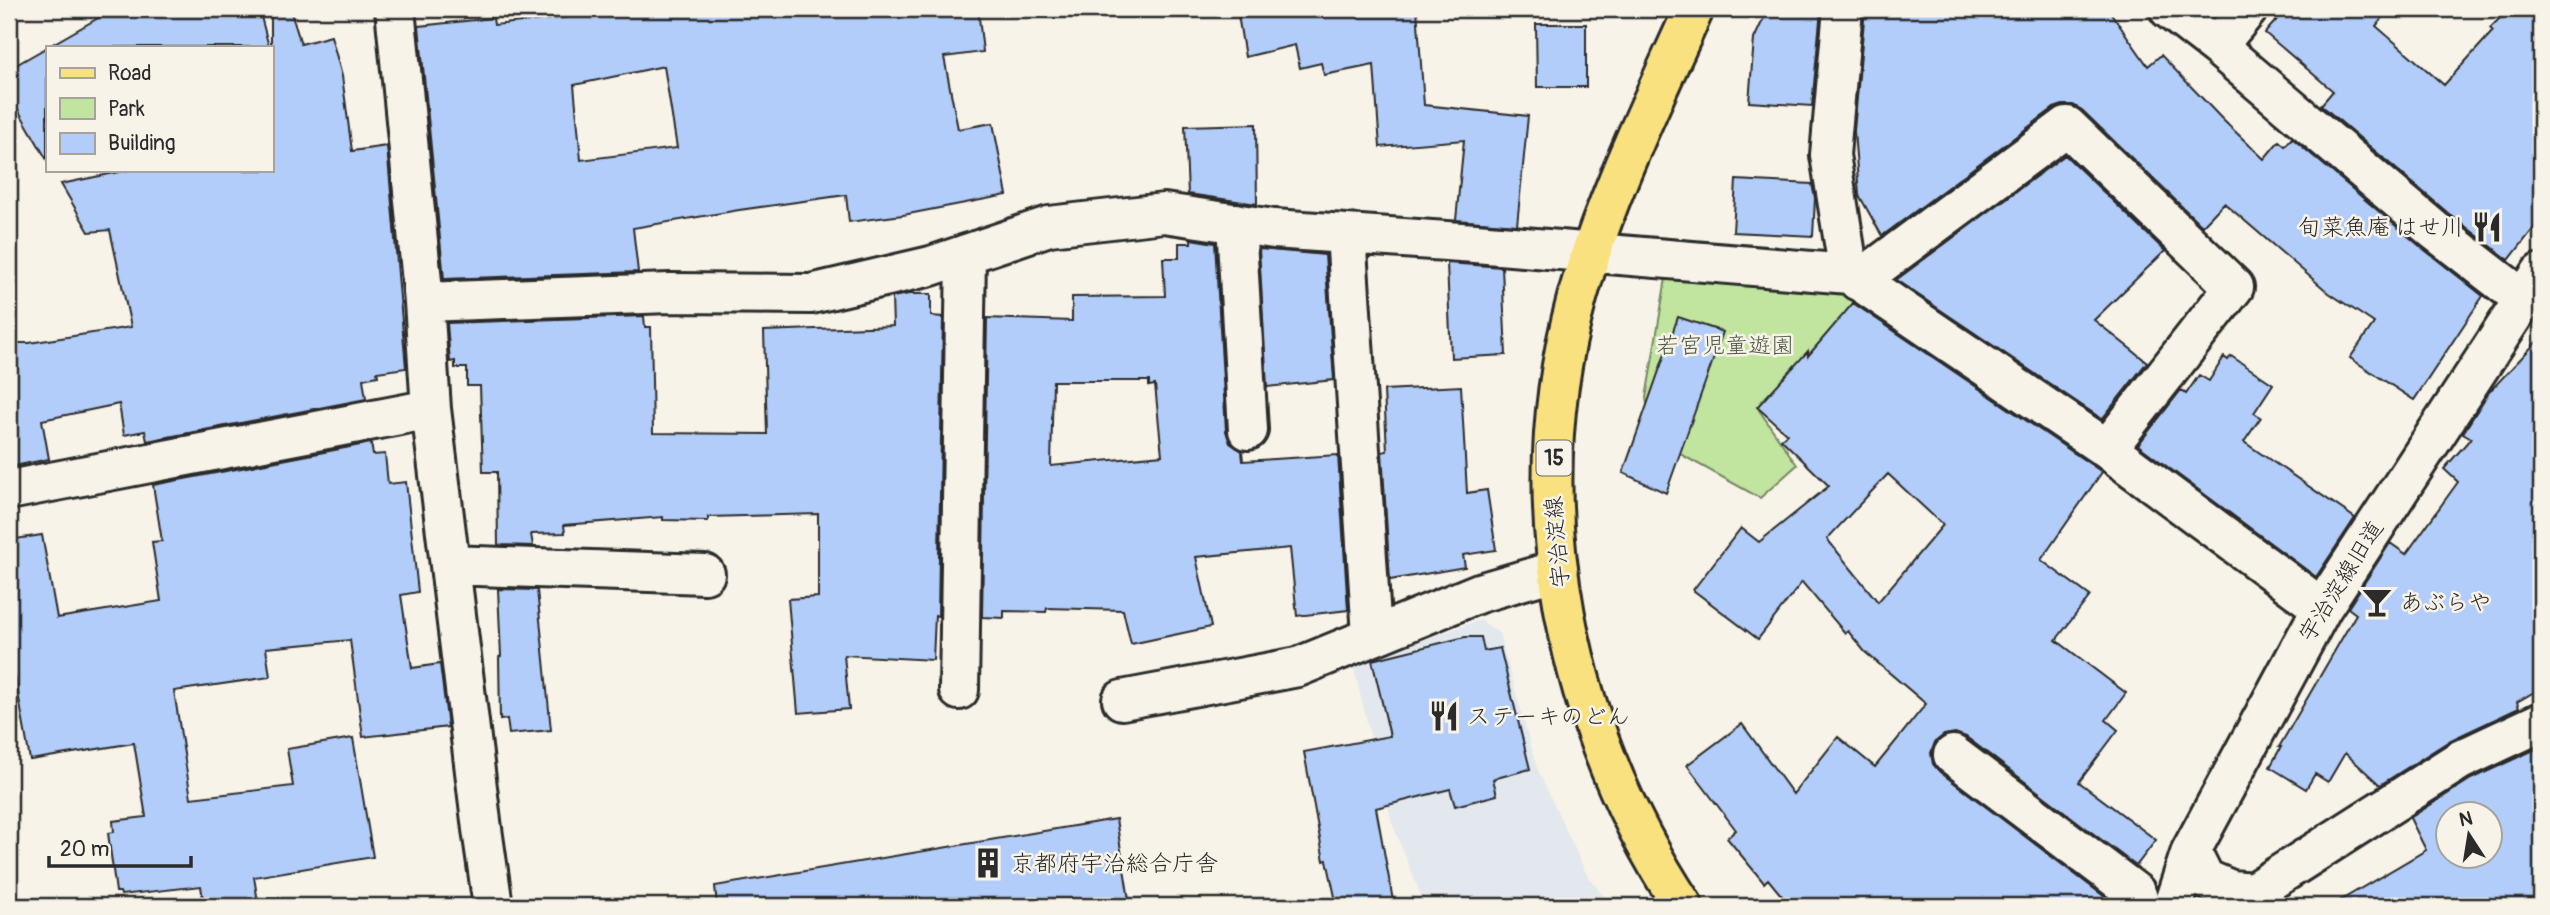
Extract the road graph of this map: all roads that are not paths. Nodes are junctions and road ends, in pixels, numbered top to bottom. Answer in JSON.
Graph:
{"nodes":[{"id":1,"x":396,"y":9,"type":"edge"},
{"id":2,"x":1694,"y":9,"type":"edge"},
{"id":3,"x":1843,"y":9,"type":"edge"},
{"id":4,"x":2169,"y":9,"type":"edge"},
{"id":5,"x":2248,"y":9,"type":"edge"},
{"id":6,"x":2217,"y":46,"type":"junction"},
{"id":7,"x":1236,"y":223,"type":"junction"},
{"id":8,"x":1346,"y":234,"type":"junction"},
{"id":9,"x":1591,"y":253,"type":"junction"},
{"id":10,"x":966,"y":254,"type":"junction"},
{"id":11,"x":1853,"y":278,"type":"junction"},
{"id":12,"x":2532,"y":286,"type":"edge"},
{"id":13,"x":424,"y":302,"type":"junction"},
{"id":14,"x":431,"y":409,"type":"junction"},
{"id":15,"x":1248,"y":430,"type":"dead end"},
{"id":16,"x":2107,"y":449,"type":"junction"},
{"id":17,"x":9,"y":490,"type":"edge"},
{"id":18,"x":450,"y":565,"type":"junction"},
{"id":19,"x":1558,"y":570,"type":"junction"},
{"id":20,"x":705,"y":574,"type":"dead end"},
{"id":21,"x":2322,"y":608,"type":"junction"},
{"id":22,"x":1372,"y":636,"type":"junction"},
{"id":23,"x":959,"y":690,"type":"dead end"},
{"id":24,"x":1122,"y":700,"type":"dead end"},
{"id":25,"x":2541,"y":722,"type":"edge"},
{"id":26,"x":1953,"y":755,"type":"dead end"},
{"id":27,"x":2191,"y":851,"type":"junction"},
{"id":28,"x":2242,"y":899,"type":"edge"},
{"id":29,"x":485,"y":904,"type":"edge"},
{"id":30,"x":1683,"y":906,"type":"edge"},
{"id":31,"x":2141,"y":906,"type":"edge"},
{"id":32,"x":2173,"y":906,"type":"edge"}],
"edges":[{"from":1,"to":13,"type":"street"},
{"from":2,"to":9,"type":"main road","name":"宇治淀線","number":"15"},
{"from":3,"to":11,"type":"street"},
{"from":4,"to":6,"type":"street"},
{"from":5,"to":6,"type":"street"},
{"from":6,"to":12,"type":"street"},
{"from":7,"to":8,"type":"street"},
{"from":7,"to":10,"type":"street"},
{"from":7,"to":15,"type":"street"},
{"from":8,"to":9,"type":"street"},
{"from":8,"to":22,"type":"street"},
{"from":9,"to":11,"type":"street"},
{"from":9,"to":19,"type":"main road","name":"宇治淀線","number":"15"},
{"from":10,"to":13,"type":"street"},
{"from":10,"to":23,"type":"street"},
{"from":11,"to":16,"type":"street"},
{"from":11,"to":16,"type":"street"},
{"from":12,"to":21,"type":"street","name":"宇治淀線旧道"},
{"from":13,"to":14,"type":"street"},
{"from":14,"to":17,"type":"street"},
{"from":14,"to":18,"type":"street"},
{"from":16,"to":21,"type":"street"},
{"from":18,"to":20,"type":"street"},
{"from":18,"to":29,"type":"street"},
{"from":19,"to":22,"type":"street"},
{"from":19,"to":30,"type":"main road","name":"宇治淀線","number":"15"},
{"from":21,"to":27,"type":"street","name":"宇治淀線旧道"},
{"from":22,"to":24,"type":"street"},
{"from":25,"to":28,"type":"street"},
{"from":26,"to":31,"type":"street"},
{"from":27,"to":28,"type":"street"},
{"from":27,"to":32,"type":"street","name":"宇治淀線旧道"}]}
